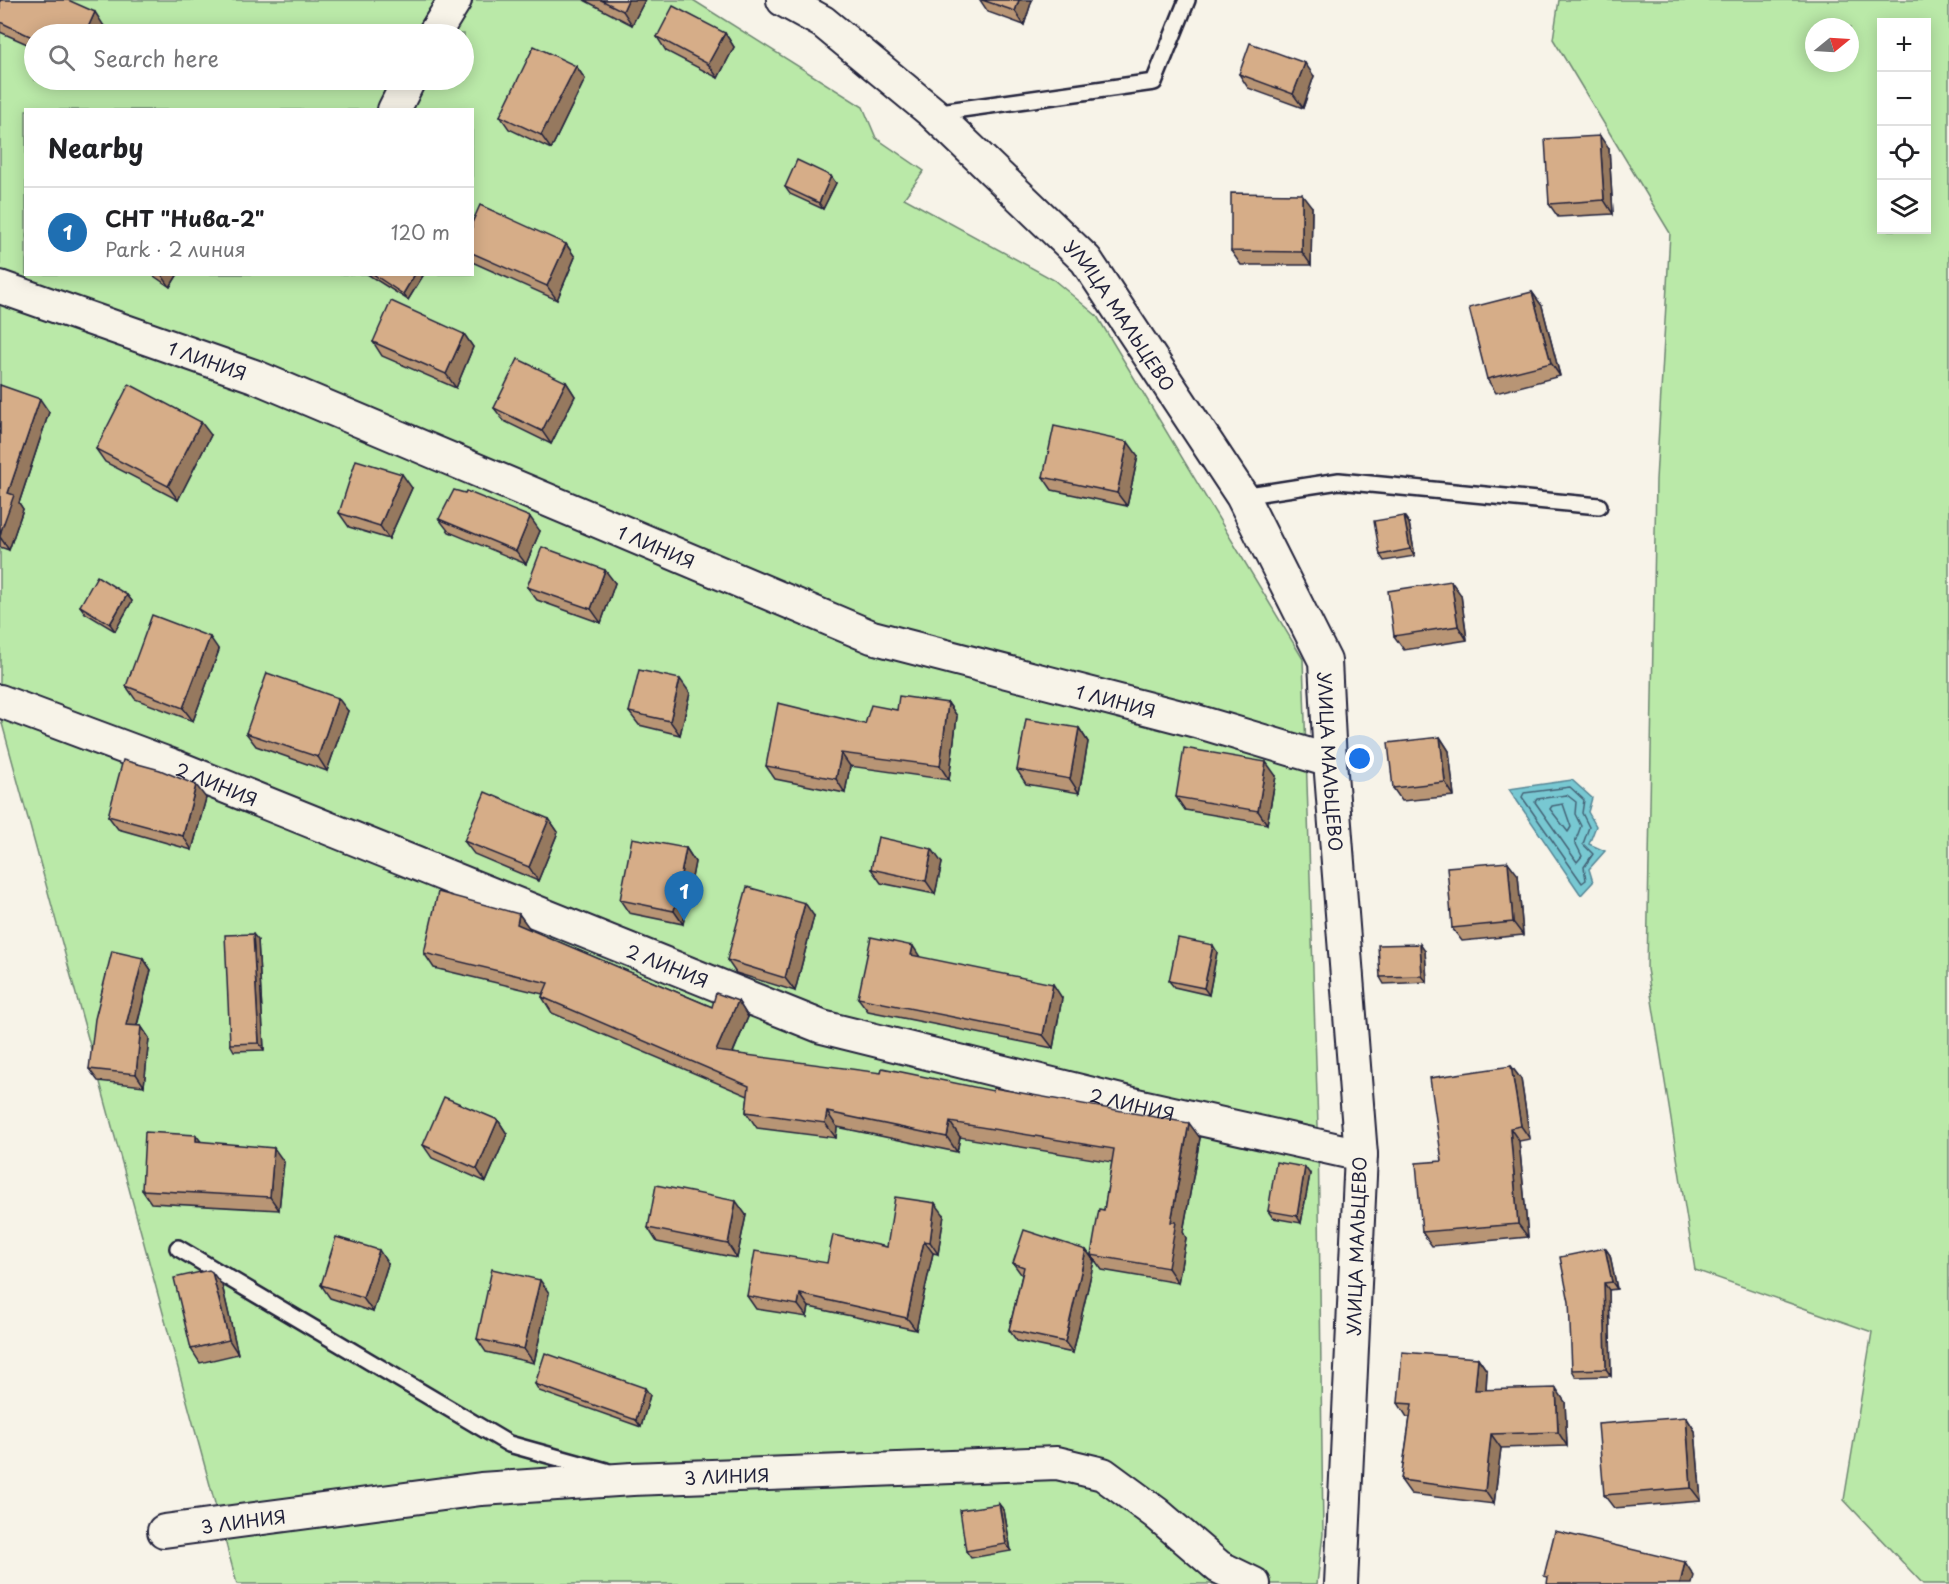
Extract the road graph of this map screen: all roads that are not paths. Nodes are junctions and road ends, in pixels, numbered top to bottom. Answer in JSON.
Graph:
{"nodes":[{"id":1,"x":455,"y":0,"type":"edge"},
{"id":2,"x":783,"y":0,"type":"edge"},
{"id":3,"x":1187,"y":0,"type":"edge"},
{"id":4,"x":440,"y":24,"type":"edge"},
{"id":5,"x":404,"y":90,"type":"edge"},
{"id":6,"x":394,"y":108,"type":"edge"},
{"id":7,"x":933,"y":113,"type":"junction"},
{"id":8,"x":0,"y":287,"type":"edge"},
{"id":9,"x":1242,"y":496,"type":"junction"},
{"id":10,"x":1599,"y":506,"type":"dead end"},
{"id":11,"x":0,"y":701,"type":"edge"},
{"id":12,"x":1330,"y":761,"type":"junction"},
{"id":13,"x":1361,"y":1155,"type":"junction"},
{"id":14,"x":178,"y":1248,"type":"dead end"},
{"id":15,"x":632,"y":1479,"type":"junction"},
{"id":16,"x":164,"y":1532,"type":"dead end"},
{"id":17,"x":1254,"y":1584,"type":"edge"},
{"id":18,"x":1341,"y":1584,"type":"edge"}],
"edges":[{"from":1,"to":4,"type":"street"},
{"from":2,"to":7,"type":"street","name":"УЛИЦА МАЛЬЦЕВО"},
{"from":3,"to":7,"type":"lane"},
{"from":5,"to":6,"type":"street"},
{"from":7,"to":9,"type":"street","name":"УЛИЦА МАЛЬЦЕВО"},
{"from":8,"to":12,"type":"street","name":"1 ЛИНИЯ"},
{"from":9,"to":10,"type":"lane"},
{"from":9,"to":12,"type":"street","name":"УЛИЦА МАЛЬЦЕВО"},
{"from":11,"to":13,"type":"street","name":"2 ЛИНИЯ"},
{"from":12,"to":13,"type":"street","name":"УЛИЦА МАЛЬЦЕВО"},
{"from":13,"to":18,"type":"street","name":"УЛИЦА МАЛЬЦЕВО"},
{"from":14,"to":15,"type":"lane"},
{"from":15,"to":16,"type":"street","name":"3 ЛИНИЯ"},
{"from":15,"to":17,"type":"street","name":"3 ЛИНИЯ"}]}
